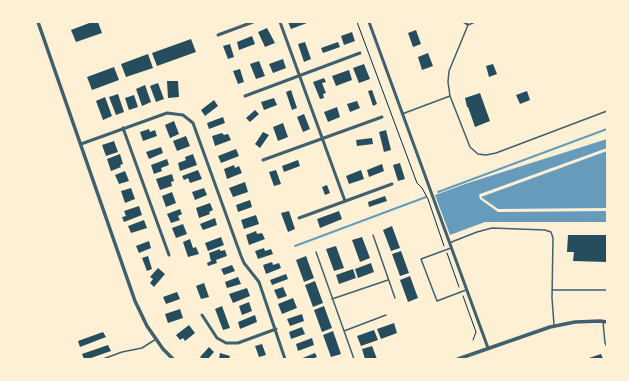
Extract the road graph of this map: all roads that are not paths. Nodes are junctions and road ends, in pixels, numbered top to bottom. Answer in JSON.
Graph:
{"nodes":[{"id":1,"x":38,"y":22,"type":"edge"},
{"id":2,"x":253,"y":22,"type":"edge"},
{"id":3,"x":280,"y":22,"type":"edge"},
{"id":4,"x":368,"y":22,"type":"edge"},
{"id":5,"x":463,"y":22,"type":"edge"},
{"id":6,"x":475,"y":22,"type":"edge"},
{"id":7,"x":468,"y":23,"type":"edge"},
{"id":8,"x":218,"y":34,"type":"dead end"},
{"id":9,"x":360,"y":54,"type":"dead end"},
{"id":10,"x":299,"y":76,"type":"junction"},
{"id":11,"x":245,"y":96,"type":"dead end"},
{"id":12,"x":450,"y":96,"type":"junction"},
{"id":13,"x":607,"y":112,"type":"edge"},
{"id":14,"x":402,"y":114,"type":"junction"},
{"id":15,"x":382,"y":117,"type":"dead end"},
{"id":16,"x":124,"y":128,"type":"junction"},
{"id":17,"x":322,"y":139,"type":"junction"},
{"id":18,"x":81,"y":144,"type":"junction"},
{"id":19,"x":263,"y":160,"type":"dead end"},
{"id":20,"x":392,"y":184,"type":"dead end"},
{"id":21,"x":345,"y":201,"type":"junction"},
{"id":22,"x":299,"y":218,"type":"dead end"},
{"id":23,"x":373,"y":235,"type":"dead end"},
{"id":24,"x":449,"y":242,"type":"junction"},
{"id":25,"x":451,"y":248,"type":"junction"},
{"id":26,"x":316,"y":252,"type":"dead end"},
{"id":27,"x":169,"y":255,"type":"dead end"},
{"id":28,"x":388,"y":280,"type":"junction"},
{"id":29,"x":467,"y":290,"type":"junction"},
{"id":30,"x":552,"y":290,"type":"junction"},
{"id":31,"x":607,"y":290,"type":"edge"},
{"id":32,"x":395,"y":298,"type":"dead end"},
{"id":33,"x":332,"y":299,"type":"junction"},
{"id":34,"x":202,"y":315,"type":"dead end"},
{"id":35,"x":386,"y":315,"type":"dead end"},
{"id":36,"x":605,"y":322,"type":"edge"},
{"id":37,"x":554,"y":327,"type":"junction"},
{"id":38,"x":276,"y":329,"type":"junction"},
{"id":39,"x":344,"y":331,"type":"junction"},
{"id":40,"x":156,"y":339,"type":"junction"},
{"id":41,"x":607,"y":347,"type":"edge"},
{"id":42,"x":488,"y":348,"type":"junction"},
{"id":43,"x":104,"y":359,"type":"edge"},
{"id":44,"x":173,"y":359,"type":"edge"},
{"id":45,"x":285,"y":359,"type":"edge"},
{"id":46,"x":354,"y":359,"type":"edge"},
{"id":47,"x":458,"y":359,"type":"edge"}],
"edges":[{"from":1,"to":18,"type":"street"},
{"from":2,"to":8,"type":"street"},
{"from":3,"to":10,"type":"street"},
{"from":4,"to":14,"type":"street"},
{"from":5,"to":7,"type":"lane"},
{"from":6,"to":7,"type":"lane"},
{"from":7,"to":12,"type":"lane"},
{"from":9,"to":10,"type":"street"},
{"from":10,"to":11,"type":"street"},
{"from":10,"to":17,"type":"street"},
{"from":12,"to":13,"type":"lane"},
{"from":12,"to":14,"type":"lane"},
{"from":14,"to":24,"type":"street"},
{"from":15,"to":17,"type":"street"},
{"from":16,"to":18,"type":"street"},
{"from":16,"to":27,"type":"street"},
{"from":16,"to":38,"type":"street"},
{"from":17,"to":19,"type":"street"},
{"from":17,"to":21,"type":"street"},
{"from":18,"to":40,"type":"street"},
{"from":20,"to":21,"type":"street"},
{"from":21,"to":22,"type":"street"},
{"from":23,"to":28,"type":"lane"},
{"from":24,"to":25,"type":"street"},
{"from":24,"to":30,"type":"lane"},
{"from":25,"to":29,"type":"street"},
{"from":25,"to":29,"type":"lane"},
{"from":26,"to":33,"type":"lane"},
{"from":28,"to":32,"type":"lane"},
{"from":28,"to":33,"type":"lane"},
{"from":29,"to":42,"type":"street"},
{"from":30,"to":31,"type":"lane"},
{"from":30,"to":37,"type":"lane"},
{"from":33,"to":39,"type":"lane"},
{"from":34,"to":38,"type":"street"},
{"from":35,"to":39,"type":"lane"},
{"from":36,"to":37,"type":"street"},
{"from":36,"to":41,"type":"lane"},
{"from":37,"to":42,"type":"street"},
{"from":38,"to":45,"type":"street"},
{"from":39,"to":46,"type":"lane"},
{"from":40,"to":43,"type":"lane"},
{"from":40,"to":44,"type":"street"},
{"from":42,"to":47,"type":"street"}]}
